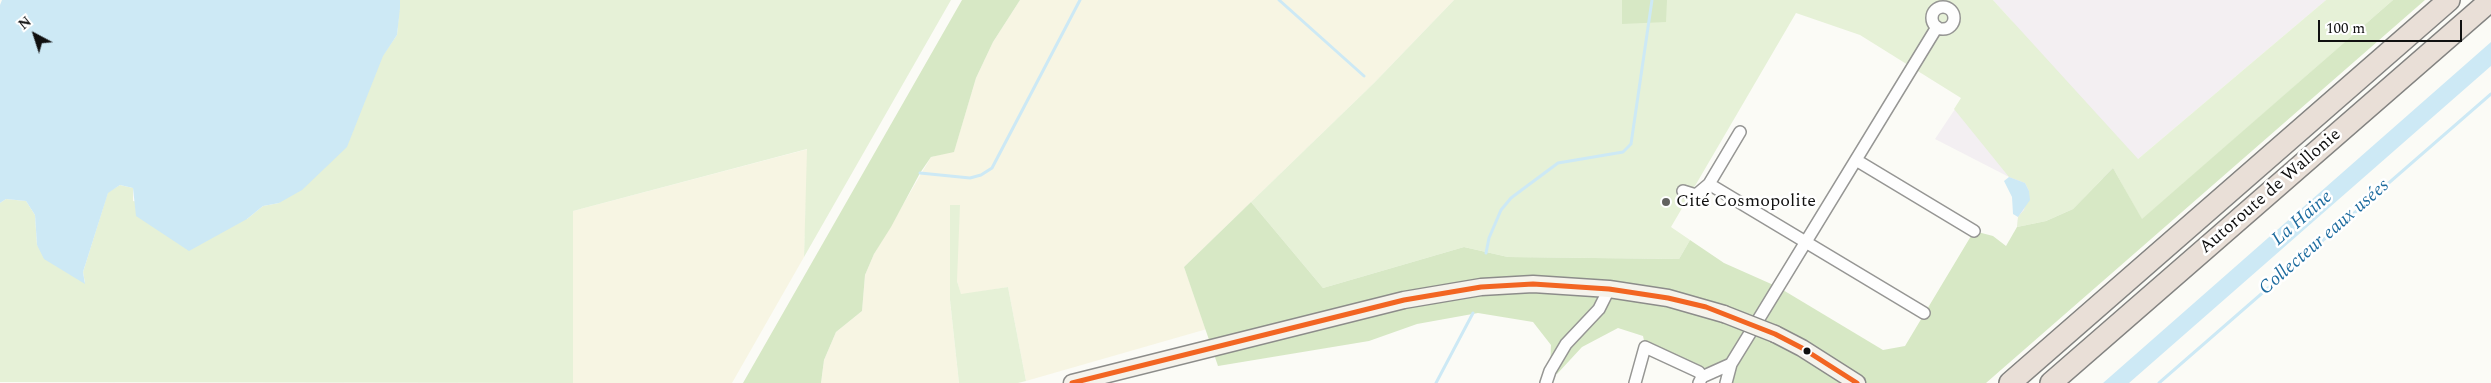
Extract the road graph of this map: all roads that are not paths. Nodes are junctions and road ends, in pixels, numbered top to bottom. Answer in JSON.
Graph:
{"nodes":[{"id":1,"x":2450,"y":0,"type":"edge"},
{"id":2,"x":2491,"y":0,"type":"edge"},
{"id":3,"x":1937,"y":27,"type":"dead end"},
{"id":4,"x":1740,"y":132,"type":"dead end"},
{"id":5,"x":1856,"y":160,"type":"junction"},
{"id":6,"x":1709,"y":184,"type":"junction"},
{"id":7,"x":1683,"y":191,"type":"dead end"},
{"id":8,"x":1974,"y":231,"type":"dead end"},
{"id":9,"x":1805,"y":242,"type":"junction"},
{"id":10,"x":1609,"y":289,"type":"junction"},
{"id":11,"x":1924,"y":314,"type":"dead end"},
{"id":12,"x":1732,"y":364,"type":"junction"},
{"id":13,"x":1700,"y":378,"type":"edge"},
{"id":14,"x":1072,"y":383,"type":"edge"},
{"id":15,"x":1546,"y":383,"type":"edge"},
{"id":16,"x":1635,"y":383,"type":"edge"},
{"id":17,"x":1726,"y":383,"type":"edge"},
{"id":18,"x":1857,"y":383,"type":"edge"},
{"id":19,"x":2010,"y":383,"type":"edge"},
{"id":20,"x":2051,"y":383,"type":"edge"}],
"edges":[{"from":1,"to":19,"type":"highway","name":"Autoroute de Wallonie"},
{"from":2,"to":20,"type":"highway","name":"Autoroute de Wallonie"},
{"from":3,"to":5,"type":"street"},
{"from":4,"to":6,"type":"street"},
{"from":5,"to":8,"type":"street"},
{"from":5,"to":9,"type":"street"},
{"from":6,"to":7,"type":"street"},
{"from":6,"to":9,"type":"street"},
{"from":9,"to":11,"type":"street"},
{"from":9,"to":12,"type":"street"},
{"from":10,"to":14,"type":"main road"},
{"from":10,"to":15,"type":"street"},
{"from":10,"to":18,"type":"main road","bridge":true},
{"from":12,"to":13,"type":"street"},
{"from":12,"to":17,"type":"street"},
{"from":13,"to":16,"type":"street"}]}
